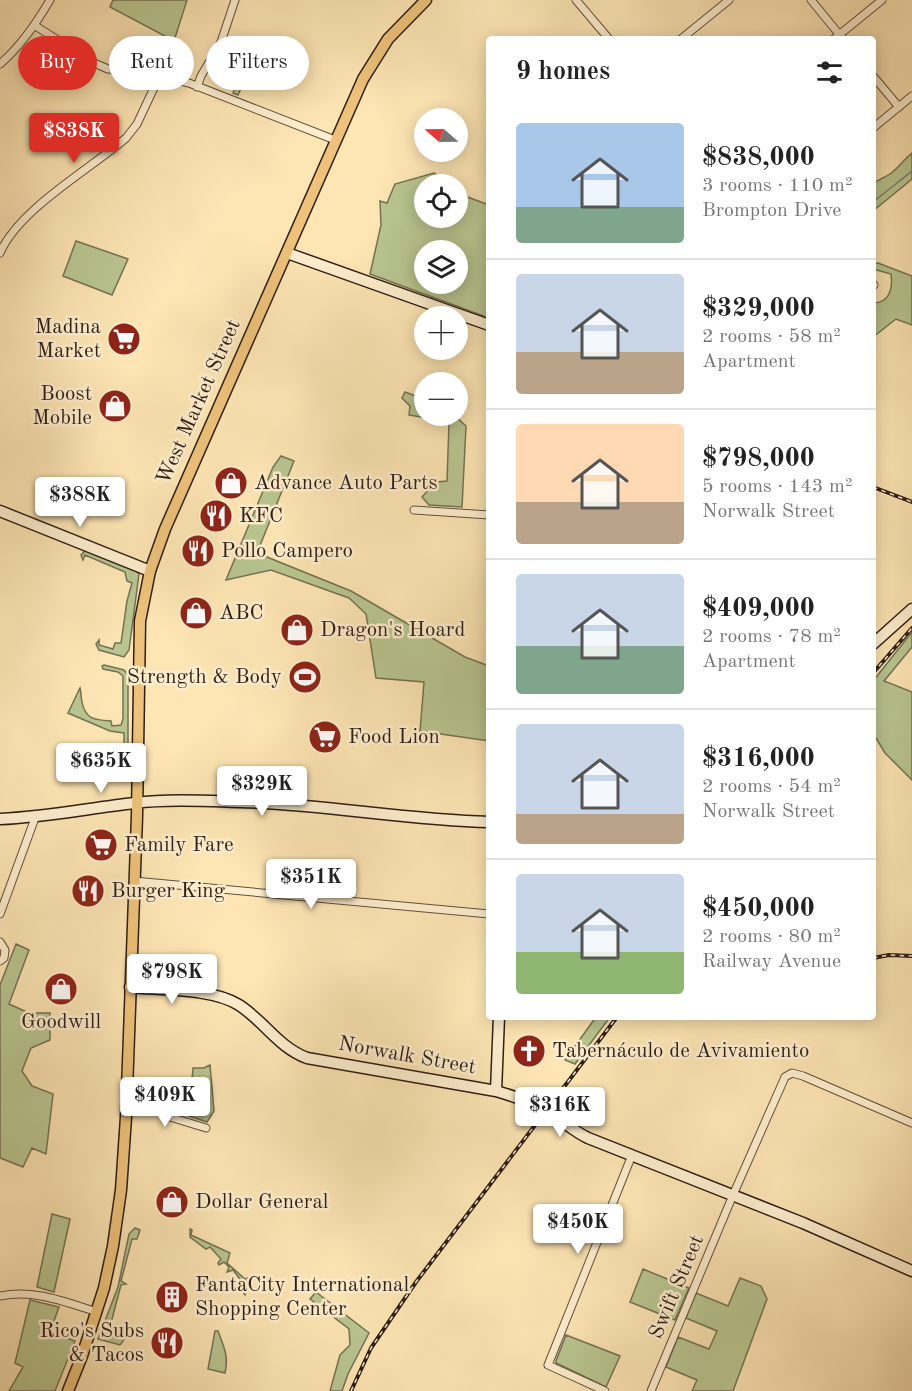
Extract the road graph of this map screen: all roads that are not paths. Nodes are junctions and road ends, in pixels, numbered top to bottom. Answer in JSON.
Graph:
{"nodes":[{"id":1,"x":50,"y":0,"type":"edge"},
{"id":2,"x":235,"y":0,"type":"edge"},
{"id":3,"x":426,"y":0,"type":"edge"},
{"id":4,"x":576,"y":0,"type":"edge"},
{"id":5,"x":729,"y":0,"type":"edge"},
{"id":6,"x":811,"y":0,"type":"edge"},
{"id":7,"x":882,"y":0,"type":"edge"},
{"id":8,"x":34,"y":26,"type":"junction"},
{"id":9,"x":606,"y":36,"type":"edge"},
{"id":10,"x":685,"y":36,"type":"edge"},
{"id":11,"x":837,"y":36,"type":"edge"},
{"id":12,"x":840,"y":36,"type":"edge"},
{"id":13,"x":0,"y":64,"type":"edge"},
{"id":14,"x":109,"y":69,"type":"edge"},
{"id":15,"x":876,"y":80,"type":"edge"},
{"id":16,"x":194,"y":86,"type":"edge"},
{"id":17,"x":197,"y":87,"type":"junction"},
{"id":18,"x":153,"y":90,"type":"edge"},
{"id":19,"x":912,"y":96,"type":"edge"},
{"id":20,"x":899,"y":107,"type":"junction"},
{"id":21,"x":876,"y":126,"type":"edge"},
{"id":22,"x":335,"y":140,"type":"junction"},
{"id":23,"x":287,"y":253,"type":"junction"},
{"id":24,"x":0,"y":254,"type":"edge"},
{"id":25,"x":486,"y":324,"type":"edge"},
{"id":26,"x":414,"y":510,"type":"dead end"},
{"id":27,"x":0,"y":511,"type":"edge"},
{"id":28,"x":486,"y":515,"type":"edge"},
{"id":29,"x":150,"y":571,"type":"junction"},
{"id":30,"x":912,"y":609,"type":"edge"},
{"id":31,"x":876,"y":641,"type":"edge"},
{"id":32,"x":138,"y":803,"type":"junction"},
{"id":33,"x":35,"y":818,"type":"junction"},
{"id":34,"x":0,"y":819,"type":"edge"},
{"id":35,"x":486,"y":822,"type":"edge"},
{"id":36,"x":134,"y":881,"type":"junction"},
{"id":37,"x":0,"y":914,"type":"edge"},
{"id":38,"x":486,"y":914,"type":"edge"},
{"id":39,"x":0,"y":942,"type":"edge"},
{"id":40,"x":0,"y":961,"type":"edge"},
{"id":41,"x":130,"y":987,"type":"junction"},
{"id":42,"x":499,"y":1020,"type":"edge"},
{"id":43,"x":496,"y":1091,"type":"junction"},
{"id":44,"x":127,"y":1106,"type":"junction"},
{"id":45,"x":912,"y":1123,"type":"edge"},
{"id":46,"x":206,"y":1128,"type":"dead end"},
{"id":47,"x":632,"y":1155,"type":"junction"},
{"id":48,"x":733,"y":1195,"type":"junction"},
{"id":49,"x":912,"y":1271,"type":"edge"},
{"id":50,"x":0,"y":1296,"type":"edge"},
{"id":51,"x":97,"y":1312,"type":"junction"},
{"id":52,"x":68,"y":1391,"type":"edge"},
{"id":53,"x":605,"y":1391,"type":"edge"},
{"id":54,"x":651,"y":1391,"type":"edge"}],
"edges":[{"from":1,"to":8,"type":"street"},
{"from":2,"to":17,"type":"street"},
{"from":3,"to":22,"type":"main road","name":"West Market Street"},
{"from":4,"to":9,"type":"street"},
{"from":5,"to":10,"type":"street"},
{"from":6,"to":11,"type":"street"},
{"from":7,"to":12,"type":"street"},
{"from":8,"to":13,"type":"street"},
{"from":8,"to":14,"type":"street"},
{"from":15,"to":20,"type":"street"},
{"from":16,"to":17,"type":"street"},
{"from":17,"to":22,"type":"street"},
{"from":18,"to":24,"type":"street"},
{"from":19,"to":20,"type":"street"},
{"from":20,"to":21,"type":"street"},
{"from":22,"to":23,"type":"main road","name":"West Market Street"},
{"from":23,"to":25,"type":"street"},
{"from":23,"to":29,"type":"main road","name":"West Market Street"},
{"from":26,"to":28,"type":"street"},
{"from":27,"to":29,"type":"street"},
{"from":29,"to":32,"type":"main road","name":"West Market Street"},
{"from":30,"to":31,"type":"street"},
{"from":32,"to":33,"type":"street"},
{"from":32,"to":35,"type":"street"},
{"from":32,"to":36,"type":"main road","name":"West Market Street"},
{"from":33,"to":34,"type":"street"},
{"from":33,"to":37,"type":"street"},
{"from":36,"to":38,"type":"street"},
{"from":36,"to":41,"type":"main road","name":"West Market Street"},
{"from":39,"to":40,"type":"street"},
{"from":41,"to":43,"type":"street","name":"Norwalk Street"},
{"from":41,"to":44,"type":"main road","name":"West Market Street"},
{"from":42,"to":43,"type":"street"},
{"from":43,"to":47,"type":"street","name":"Norwalk Street"},
{"from":44,"to":46,"type":"street"},
{"from":44,"to":51,"type":"main road","name":"West Market Street"},
{"from":45,"to":48,"type":"street","name":"Swift Street"},
{"from":47,"to":48,"type":"street","name":"Norwalk Street"},
{"from":47,"to":53,"type":"street"},
{"from":48,"to":49,"type":"street","name":"Norwalk Street"},
{"from":48,"to":54,"type":"street","name":"Swift Street"},
{"from":50,"to":51,"type":"street"},
{"from":51,"to":52,"type":"main road","name":"West Market Street"}]}
